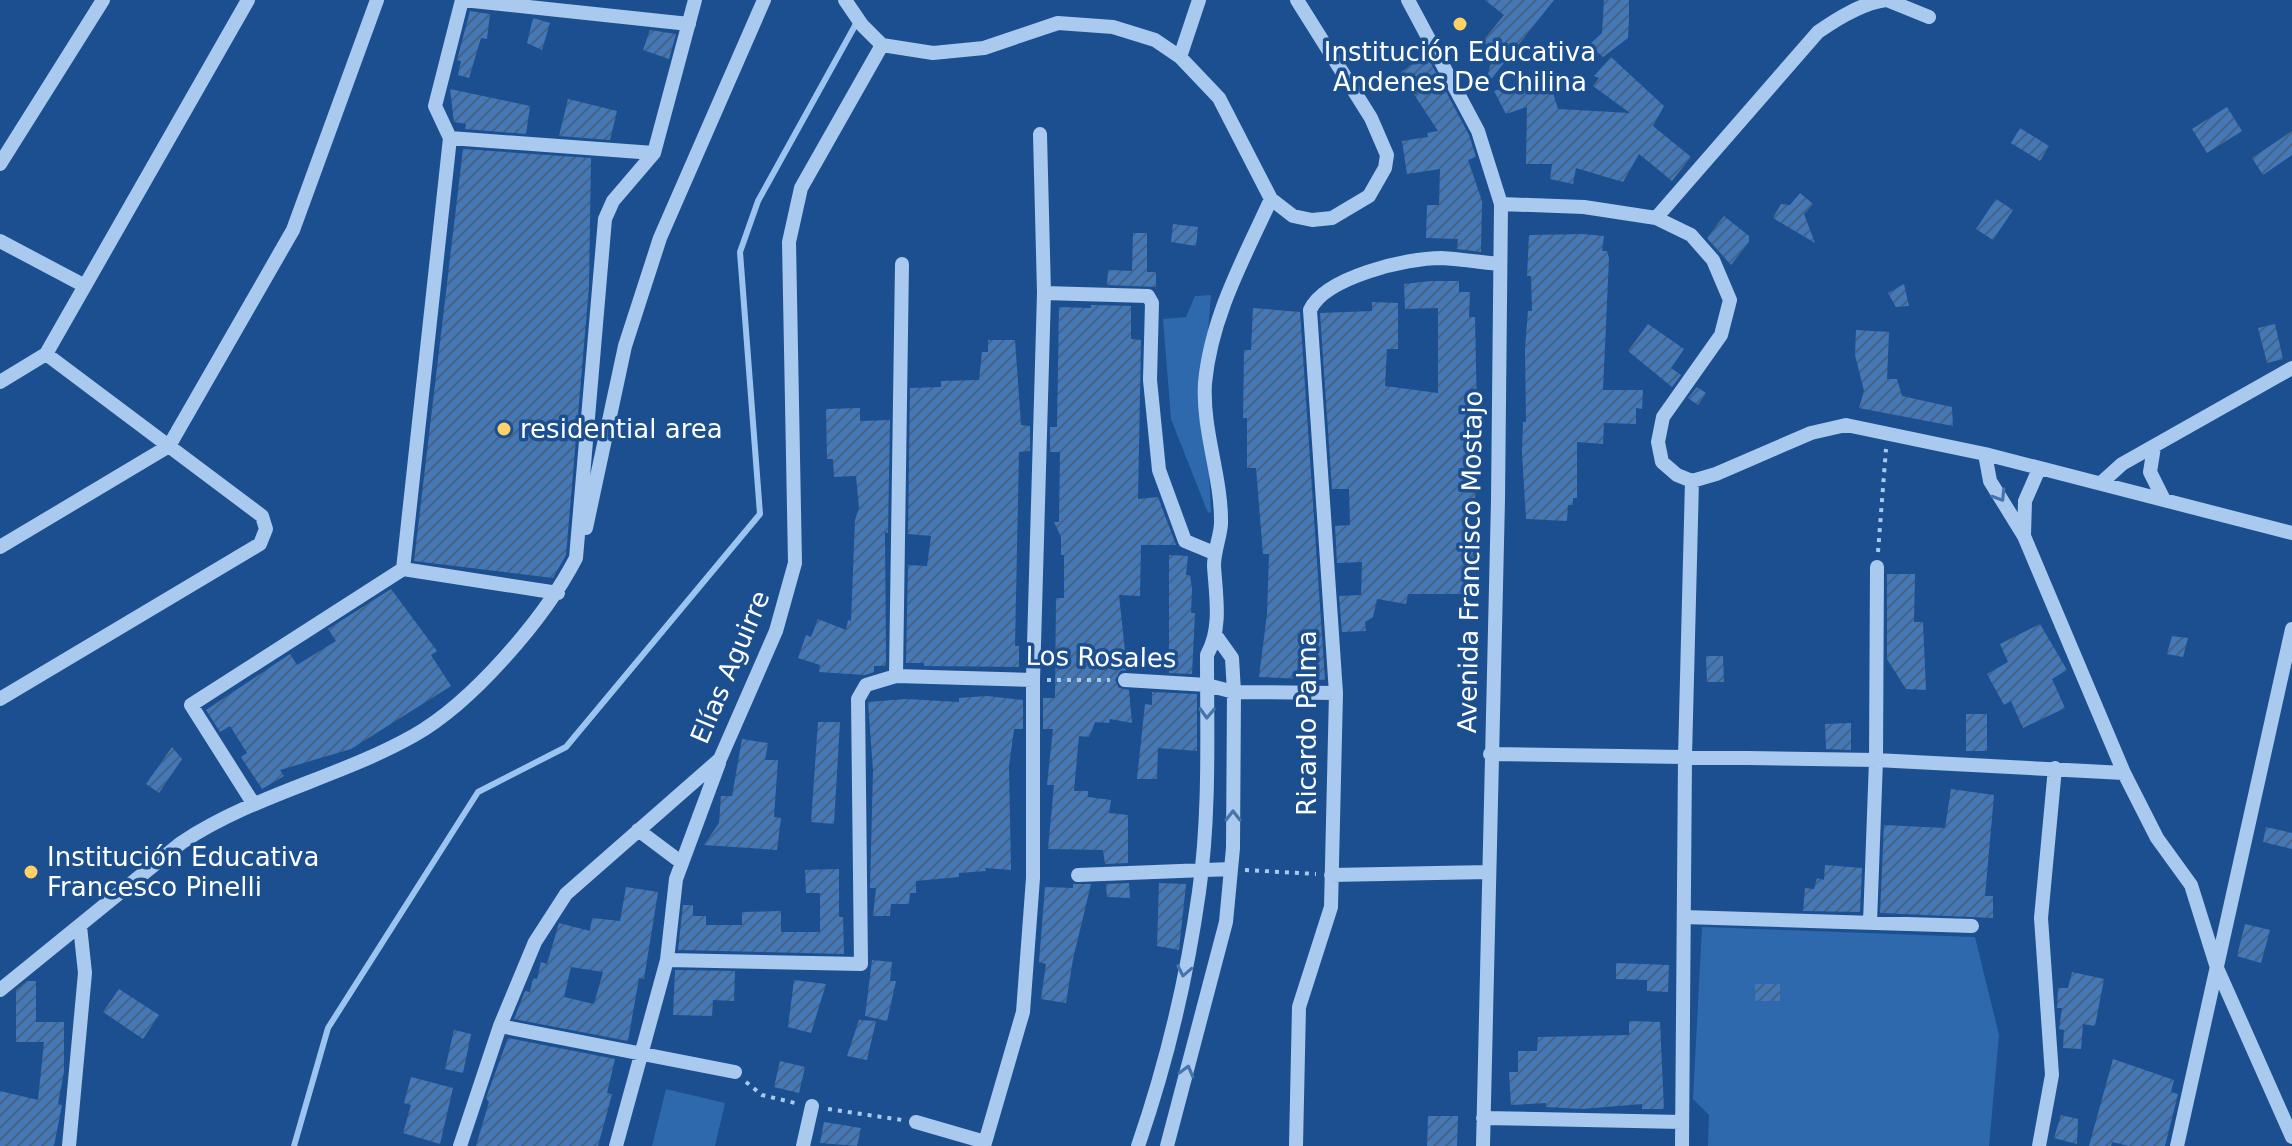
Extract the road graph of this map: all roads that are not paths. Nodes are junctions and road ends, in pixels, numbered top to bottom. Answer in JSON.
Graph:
{"nodes":[{"id":1,"x":103,"y":0,"type":"edge"},
{"id":2,"x":248,"y":0,"type":"edge"},
{"id":3,"x":377,"y":0,"type":"edge"},
{"id":4,"x":462,"y":0,"type":"edge"},
{"id":5,"x":695,"y":0,"type":"edge"},
{"id":6,"x":764,"y":0,"type":"edge"},
{"id":7,"x":845,"y":0,"type":"edge"},
{"id":8,"x":1199,"y":0,"type":"edge"},
{"id":9,"x":1297,"y":0,"type":"edge"},
{"id":10,"x":1408,"y":0,"type":"edge"},
{"id":11,"x":1879,"y":0,"type":"edge"},
{"id":12,"x":1886,"y":0,"type":"edge"},
{"id":13,"x":1929,"y":17,"type":"dead end"},
{"id":14,"x":689,"y":24,"type":"junction"},
{"id":15,"x":882,"y":45,"type":"junction"},
{"id":16,"x":1180,"y":57,"type":"junction"},
{"id":17,"x":1040,"y":134,"type":"dead end"},
{"id":18,"x":450,"y":138,"type":"junction"},
{"id":19,"x":654,"y":153,"type":"junction"},
{"id":20,"x":0,"y":164,"type":"edge"},
{"id":21,"x":1271,"y":199,"type":"junction"},
{"id":22,"x":1501,"y":204,"type":"junction"},
{"id":23,"x":1656,"y":218,"type":"junction"},
{"id":24,"x":0,"y":241,"type":"edge"},
{"id":25,"x":902,"y":264,"type":"dead end"},
{"id":26,"x":1498,"y":264,"type":"junction"},
{"id":27,"x":85,"y":286,"type":"junction"},
{"id":28,"x":1044,"y":293,"type":"junction"},
{"id":29,"x":46,"y":354,"type":"junction"},
{"id":30,"x":2292,"y":368,"type":"edge"},
{"id":31,"x":0,"y":382,"type":"edge"},
{"id":32,"x":169,"y":446,"type":"junction"},
{"id":33,"x":2154,"y":447,"type":"junction"},
{"id":34,"x":1985,"y":454,"type":"junction"},
{"id":35,"x":2039,"y":469,"type":"junction"},
{"id":36,"x":1692,"y":481,"type":"junction"},
{"id":37,"x":2101,"y":483,"type":"junction"},
{"id":38,"x":2164,"y":500,"type":"junction"},
{"id":39,"x":2292,"y":533,"type":"edge"},
{"id":40,"x":2024,"y":536,"type":"junction"},
{"id":41,"x":0,"y":547,"type":"edge"},
{"id":42,"x":1214,"y":553,"type":"junction"},
{"id":43,"x":576,"y":558,"type":"junction"},
{"id":44,"x":1877,"y":567,"type":"road end"},
{"id":45,"x":403,"y":569,"type":"junction"},
{"id":46,"x":558,"y":593,"type":"junction"},
{"id":47,"x":2292,"y":629,"type":"edge"},
{"id":48,"x":1217,"y":637,"type":"junction"},
{"id":49,"x":896,"y":676,"type":"junction"},
{"id":50,"x":1033,"y":680,"type":"junction"},
{"id":51,"x":1125,"y":680,"type":"road end"},
{"id":52,"x":1207,"y":685,"type":"junction"},
{"id":53,"x":1234,"y":692,"type":"junction"},
{"id":54,"x":1336,"y":693,"type":"junction"},
{"id":55,"x":0,"y":699,"type":"edge"},
{"id":56,"x":1490,"y":754,"type":"junction"},
{"id":57,"x":1685,"y":757,"type":"junction"},
{"id":58,"x":720,"y":759,"type":"junction"},
{"id":59,"x":1876,"y":760,"type":"junction"},
{"id":60,"x":2055,"y":768,"type":"junction"},
{"id":61,"x":2124,"y":773,"type":"junction"},
{"id":62,"x":253,"y":803,"type":"junction"},
{"id":63,"x":638,"y":830,"type":"junction"},
{"id":64,"x":682,"y":863,"type":"junction"},
{"id":65,"x":1201,"y":868,"type":"junction"},
{"id":66,"x":1231,"y":869,"type":"junction"},
{"id":67,"x":1489,"y":872,"type":"junction"},
{"id":68,"x":1078,"y":875,"type":"dead end"},
{"id":69,"x":1331,"y":875,"type":"junction"},
{"id":70,"x":1684,"y":917,"type":"junction"},
{"id":71,"x":1870,"y":923,"type":"junction"},
{"id":72,"x":80,"y":926,"type":"junction"},
{"id":73,"x":1972,"y":926,"type":"dead end"},
{"id":74,"x":667,"y":960,"type":"junction"},
{"id":75,"x":2217,"y":968,"type":"junction"},
{"id":76,"x":0,"y":990,"type":"edge"},
{"id":77,"x":500,"y":1026,"type":"junction"},
{"id":78,"x":641,"y":1054,"type":"junction"},
{"id":79,"x":735,"y":1072,"type":"road end"},
{"id":80,"x":812,"y":1106,"type":"road end"},
{"id":81,"x":1483,"y":1118,"type":"junction"},
{"id":82,"x":916,"y":1122,"type":"road end"},
{"id":83,"x":1682,"y":1122,"type":"junction"},
{"id":84,"x":2292,"y":1137,"type":"edge"},
{"id":85,"x":985,"y":1144,"type":"edge"},
{"id":86,"x":69,"y":1146,"type":"edge"},
{"id":87,"x":460,"y":1146,"type":"edge"},
{"id":88,"x":616,"y":1146,"type":"edge"},
{"id":89,"x":803,"y":1146,"type":"edge"},
{"id":90,"x":1138,"y":1146,"type":"edge"},
{"id":91,"x":1167,"y":1146,"type":"edge"},
{"id":92,"x":1296,"y":1146,"type":"edge"},
{"id":93,"x":1483,"y":1146,"type":"edge"},
{"id":94,"x":1682,"y":1146,"type":"edge"},
{"id":95,"x":2039,"y":1146,"type":"edge"},
{"id":96,"x":2177,"y":1146,"type":"edge"}],
"edges":[{"from":1,"to":20,"type":"street"},
{"from":2,"to":27,"type":"street"},
{"from":3,"to":32,"type":"street"},
{"from":4,"to":14,"type":"street"},
{"from":4,"to":18,"type":"street"},
{"from":5,"to":14,"type":"street"},
{"from":6,"to":43,"type":"street"},
{"from":7,"to":15,"type":"street"},
{"from":8,"to":16,"type":"street"},
{"from":9,"to":21,"type":"street"},
{"from":10,"to":22,"type":"street","name":"Avenida Francisco Mostajo"},
{"from":11,"to":12,"type":"street"},
{"from":11,"to":23,"type":"street"},
{"from":12,"to":13,"type":"street"},
{"from":14,"to":19,"type":"street"},
{"from":15,"to":16,"type":"street"},
{"from":15,"to":58,"type":"street","name":"Elías Aguirre"},
{"from":16,"to":21,"type":"street"},
{"from":17,"to":28,"type":"street"},
{"from":18,"to":19,"type":"street"},
{"from":18,"to":45,"type":"street"},
{"from":19,"to":43,"type":"street"},
{"from":21,"to":42,"type":"street"},
{"from":22,"to":23,"type":"street"},
{"from":22,"to":26,"type":"street","name":"Avenida Francisco Mostajo"},
{"from":23,"to":36,"type":"street"},
{"from":24,"to":27,"type":"street"},
{"from":25,"to":49,"type":"street"},
{"from":26,"to":54,"type":"street","name":"Ricardo Palma"},
{"from":26,"to":56,"type":"street","name":"Avenida Francisco Mostajo"},
{"from":27,"to":29,"type":"street"},
{"from":28,"to":42,"type":"street"},
{"from":28,"to":50,"type":"street"},
{"from":29,"to":31,"type":"street"},
{"from":29,"to":32,"type":"street"},
{"from":30,"to":33,"type":"street"},
{"from":32,"to":41,"type":"street"},
{"from":32,"to":55,"type":"street"},
{"from":33,"to":37,"type":"street"},
{"from":33,"to":38,"type":"street"},
{"from":34,"to":35,"type":"street"},
{"from":34,"to":36,"type":"street"},
{"from":34,"to":40,"type":"street","one_way":true},
{"from":35,"to":37,"type":"street"},
{"from":35,"to":40,"type":"street"},
{"from":36,"to":57,"type":"street"},
{"from":37,"to":38,"type":"street"},
{"from":38,"to":39,"type":"street"},
{"from":40,"to":61,"type":"street"},
{"from":42,"to":48,"type":"street"},
{"from":43,"to":46,"type":"street"},
{"from":44,"to":59,"type":"street"},
{"from":45,"to":46,"type":"street"},
{"from":45,"to":62,"type":"street"},
{"from":46,"to":62,"type":"street"},
{"from":47,"to":75,"type":"street"},
{"from":48,"to":52,"type":"street"},
{"from":48,"to":53,"type":"street"},
{"from":49,"to":50,"type":"street","name":"Los Rosales"},
{"from":49,"to":74,"type":"street","name":"Los Rosales"},
{"from":50,"to":85,"type":"street"},
{"from":51,"to":52,"type":"street","name":"Los Rosales"},
{"from":52,"to":53,"type":"street","name":"Los Rosales"},
{"from":52,"to":65,"type":"street","one_way":true},
{"from":53,"to":54,"type":"street","name":"Los Rosales"},
{"from":66,"to":53,"type":"street","one_way":true},
{"from":54,"to":69,"type":"street","name":"Ricardo Palma"},
{"from":56,"to":57,"type":"street"},
{"from":56,"to":67,"type":"street","name":"Avenida Francisco Mostajo"},
{"from":57,"to":59,"type":"street"},
{"from":57,"to":70,"type":"street"},
{"from":58,"to":63,"type":"street","name":"Elías Aguirre"},
{"from":58,"to":64,"type":"street"},
{"from":59,"to":60,"type":"street"},
{"from":59,"to":71,"type":"street"},
{"from":60,"to":61,"type":"street"},
{"from":60,"to":95,"type":"street"},
{"from":61,"to":75,"type":"street"},
{"from":62,"to":72,"type":"street"},
{"from":63,"to":64,"type":"street"},
{"from":63,"to":77,"type":"street","name":"Elías Aguirre"},
{"from":64,"to":74,"type":"street"},
{"from":65,"to":66,"type":"street"},
{"from":65,"to":68,"type":"street"},
{"from":65,"to":90,"type":"street","one_way":true},
{"from":91,"to":66,"type":"street","one_way":true},
{"from":67,"to":69,"type":"street"},
{"from":67,"to":81,"type":"street","name":"Avenida Francisco Mostajo"},
{"from":69,"to":92,"type":"street","name":"Ricardo Palma"},
{"from":70,"to":71,"type":"street"},
{"from":70,"to":83,"type":"street"},
{"from":71,"to":73,"type":"street"},
{"from":72,"to":76,"type":"street"},
{"from":72,"to":86,"type":"street"},
{"from":74,"to":78,"type":"street"},
{"from":75,"to":84,"type":"street"},
{"from":75,"to":96,"type":"street"},
{"from":77,"to":78,"type":"street"},
{"from":77,"to":87,"type":"street","name":"Elías Aguirre"},
{"from":78,"to":79,"type":"street"},
{"from":78,"to":88,"type":"street"},
{"from":80,"to":89,"type":"street"},
{"from":81,"to":83,"type":"street"},
{"from":81,"to":93,"type":"street","name":"Avenida Francisco Mostajo"},
{"from":82,"to":85,"type":"street"},
{"from":83,"to":94,"type":"street"}]}
